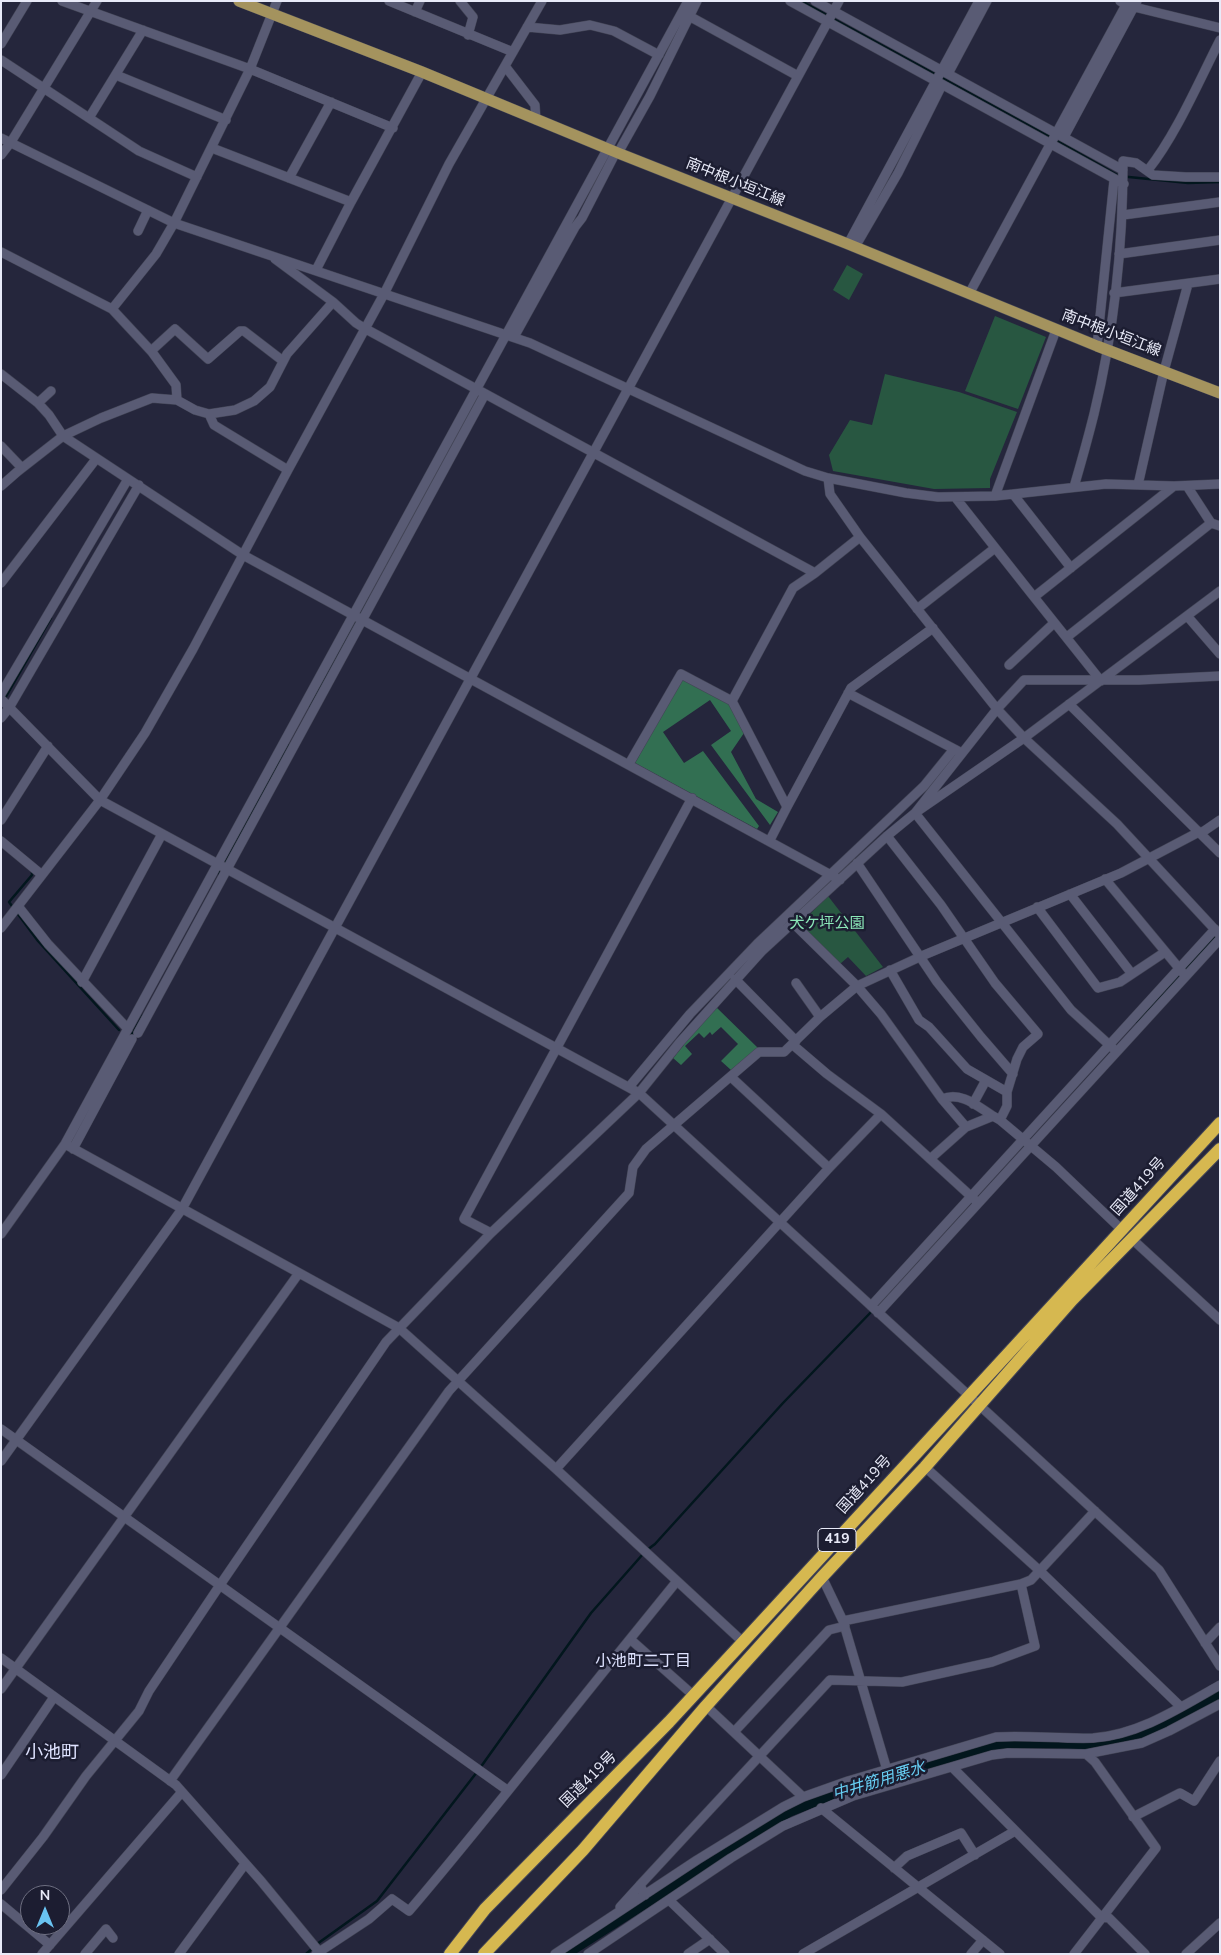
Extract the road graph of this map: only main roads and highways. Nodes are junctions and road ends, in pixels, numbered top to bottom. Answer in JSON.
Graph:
{"nodes":[{"id":1,"x":239,"y":1,"type":"edge"},
{"id":2,"x":1220,"y":393,"type":"edge"},
{"id":3,"x":1220,"y":1123,"type":"edge"},
{"id":4,"x":1220,"y":1148,"type":"edge"},
{"id":5,"x":974,"y":1400,"type":"junction"},
{"id":6,"x":450,"y":1954,"type":"edge"},
{"id":7,"x":484,"y":1954,"type":"edge"}],
"edges":[{"from":1,"to":2,"type":"main road","name":"南中根小垣江線"},
{"from":3,"to":5,"type":"highway","name":"国道419号","number":"419"},
{"from":4,"to":5,"type":"highway","name":"国道419号","number":"419"},
{"from":5,"to":6,"type":"highway","name":"国道419号","number":"419"},
{"from":5,"to":7,"type":"highway","name":"国道419号","number":"419"}]}
